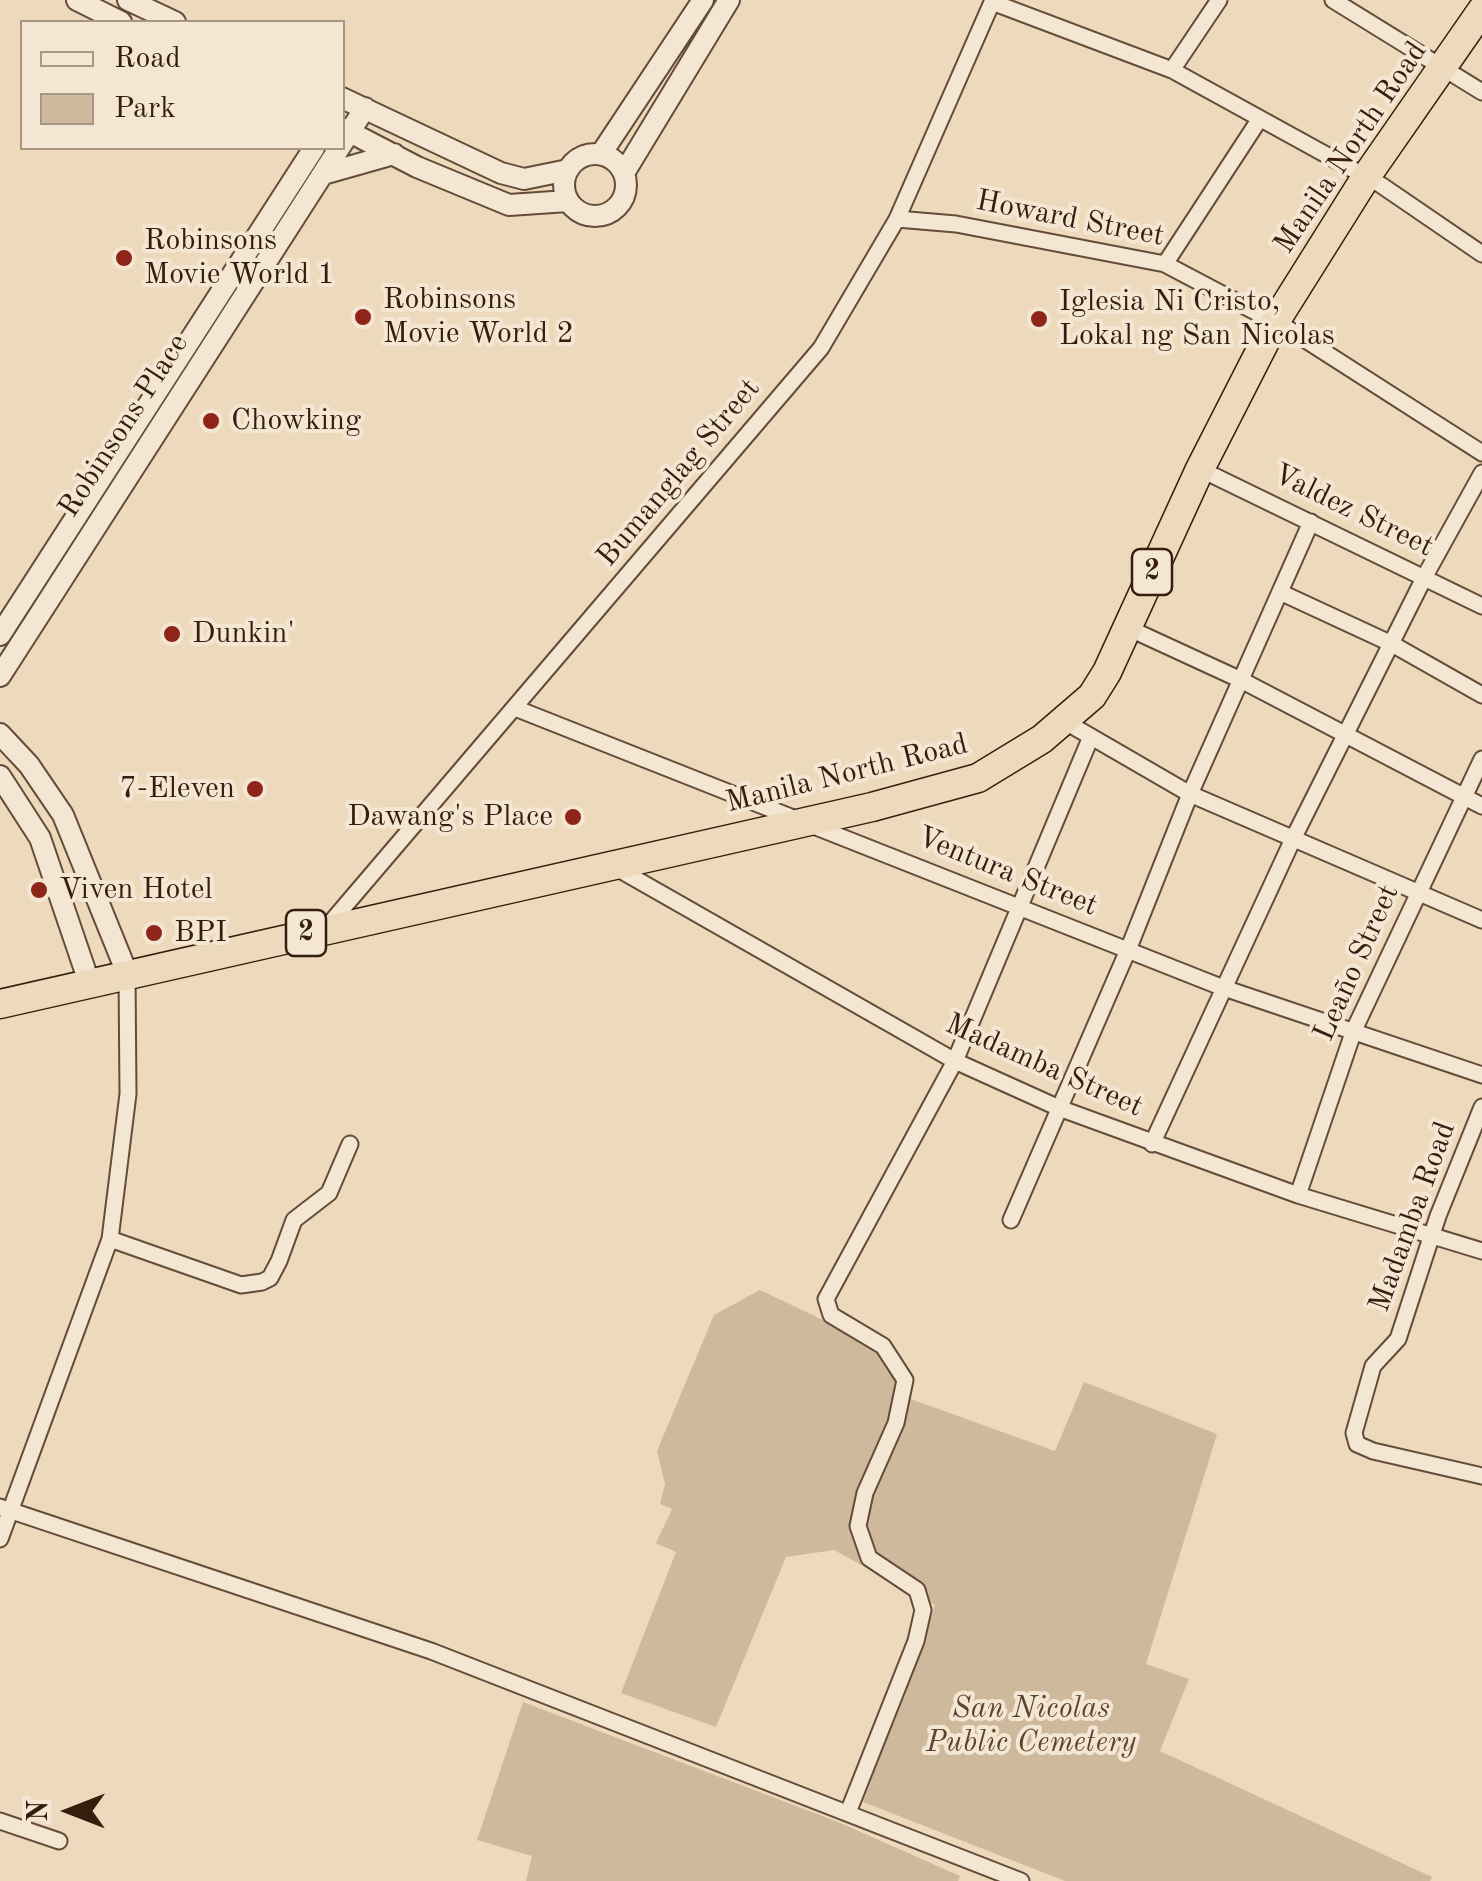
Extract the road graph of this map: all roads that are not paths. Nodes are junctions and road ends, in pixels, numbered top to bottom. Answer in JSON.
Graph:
{"nodes":[{"id":1,"x":77,"y":0,"type":"edge"},
{"id":2,"x":128,"y":0,"type":"edge"},
{"id":3,"x":703,"y":0,"type":"edge"},
{"id":4,"x":729,"y":0,"type":"edge"},
{"id":5,"x":1219,"y":0,"type":"edge"},
{"id":6,"x":1333,"y":0,"type":"edge"},
{"id":7,"x":992,"y":1,"type":"edge"},
{"id":8,"x":1482,"y":10,"type":"edge"},
{"id":9,"x":117,"y":20,"type":"edge"},
{"id":10,"x":171,"y":20,"type":"edge"},
{"id":11,"x":1443,"y":68,"type":"junction"},
{"id":12,"x":1172,"y":70,"type":"junction"},
{"id":13,"x":1482,"y":92,"type":"edge"},
{"id":14,"x":345,"y":99,"type":"edge"},
{"id":15,"x":365,"y":108,"type":"junction"},
{"id":16,"x":1259,"y":120,"type":"junction"},
{"id":17,"x":348,"y":130,"type":"edge"},
{"id":18,"x":311,"y":150,"type":"edge"},
{"id":19,"x":338,"y":150,"type":"edge"},
{"id":20,"x":394,"y":154,"type":"junction"},
{"id":21,"x":601,"y":154,"type":"junction"},
{"id":22,"x":568,"y":170,"type":"junction"},
{"id":23,"x":326,"y":173,"type":"junction"},
{"id":24,"x":624,"y":173,"type":"junction"},
{"id":25,"x":1366,"y":177,"type":"junction"},
{"id":26,"x":568,"y":201,"type":"junction"},
{"id":27,"x":897,"y":219,"type":"junction"},
{"id":28,"x":1482,"y":254,"type":"edge"},
{"id":29,"x":1165,"y":264,"type":"junction"},
{"id":30,"x":1276,"y":322,"type":"junction"},
{"id":31,"x":1482,"y":453,"type":"edge"},
{"id":32,"x":1200,"y":469,"type":"junction"},
{"id":33,"x":1482,"y":473,"type":"edge"},
{"id":34,"x":1311,"y":522,"type":"junction"},
{"id":35,"x":1425,"y":576,"type":"junction"},
{"id":36,"x":1282,"y":593,"type":"junction"},
{"id":37,"x":1482,"y":606,"type":"edge"},
{"id":38,"x":1126,"y":627,"type":"junction"},
{"id":39,"x":0,"y":635,"type":"edge"},
{"id":40,"x":1392,"y":644,"type":"junction"},
{"id":41,"x":0,"y":676,"type":"edge"},
{"id":42,"x":1241,"y":680,"type":"junction"},
{"id":43,"x":1482,"y":694,"type":"edge"},
{"id":44,"x":515,"y":708,"type":"junction"},
{"id":45,"x":1064,"y":721,"type":"junction"},
{"id":46,"x":0,"y":734,"type":"edge"},
{"id":47,"x":1345,"y":738,"type":"junction"},
{"id":48,"x":1090,"y":739,"type":"junction"},
{"id":49,"x":1482,"y":760,"type":"edge"},
{"id":50,"x":0,"y":776,"type":"edge"},
{"id":51,"x":1190,"y":794,"type":"junction"},
{"id":52,"x":1464,"y":796,"type":"junction"},
{"id":53,"x":1482,"y":806,"type":"edge"},
{"id":54,"x":802,"y":820,"type":"junction"},
{"id":55,"x":1293,"y":838,"type":"junction"},
{"id":56,"x":614,"y":866,"type":"junction"},
{"id":57,"x":1418,"y":892,"type":"junction"},
{"id":58,"x":1020,"y":906,"type":"junction"},
{"id":59,"x":1482,"y":920,"type":"edge"},
{"id":60,"x":326,"y":928,"type":"junction"},
{"id":61,"x":1128,"y":950,"type":"junction"},
{"id":62,"x":126,"y":974,"type":"junction"},
{"id":63,"x":89,"y":982,"type":"junction"},
{"id":64,"x":1221,"y":987,"type":"junction"},
{"id":65,"x":0,"y":1004,"type":"edge"},
{"id":66,"x":1354,"y":1030,"type":"junction"},
{"id":67,"x":955,"y":1060,"type":"junction"},
{"id":68,"x":1482,"y":1075,"type":"edge"},
{"id":69,"x":1482,"y":1106,"type":"edge"},
{"id":70,"x":1059,"y":1108,"type":"junction"},
{"id":71,"x":350,"y":1144,"type":"dead end"},
{"id":72,"x":1152,"y":1144,"type":"junction"},
{"id":73,"x":1298,"y":1196,"type":"junction"},
{"id":74,"x":1011,"y":1220,"type":"dead end"},
{"id":75,"x":1432,"y":1237,"type":"junction"},
{"id":76,"x":110,"y":1239,"type":"junction"},
{"id":77,"x":1482,"y":1251,"type":"edge"},
{"id":78,"x":1482,"y":1476,"type":"edge"},
{"id":79,"x":4,"y":1508,"type":"edge"},
{"id":80,"x":0,"y":1539,"type":"edge"},
{"id":81,"x":849,"y":1810,"type":"junction"},
{"id":82,"x":0,"y":1820,"type":"edge"},
{"id":83,"x":59,"y":1841,"type":"dead end"},
{"id":84,"x":1021,"y":1881,"type":"edge"}],
"edges":[{"from":1,"to":9,"type":"street"},
{"from":2,"to":10,"type":"street"},
{"from":3,"to":21,"type":"street"},
{"from":4,"to":24,"type":"street"},
{"from":5,"to":12,"type":"street"},
{"from":6,"to":11,"type":"street"},
{"from":7,"to":12,"type":"street"},
{"from":7,"to":27,"type":"street","name":"Bumanglag Street"},
{"from":8,"to":11,"type":"highway","name":"Manila North Road","number":"2"},
{"from":11,"to":13,"type":"street"},
{"from":11,"to":25,"type":"highway","name":"Manila North Road","number":"2"},
{"from":12,"to":16,"type":"street"},
{"from":14,"to":15,"type":"street"},
{"from":15,"to":17,"type":"street","name":"Robinsons Place"},
{"from":15,"to":22,"type":"street"},
{"from":16,"to":25,"type":"street"},
{"from":16,"to":29,"type":"street"},
{"from":17,"to":20,"type":"street"},
{"from":18,"to":39,"type":"street","name":"Robinsons Place"},
{"from":19,"to":23,"type":"street","name":"Robinsons Place"},
{"from":20,"to":23,"type":"street"},
{"from":20,"to":26,"type":"street"},
{"from":21,"to":22,"type":"street"},
{"from":21,"to":24,"type":"street"},
{"from":22,"to":26,"type":"street"},
{"from":23,"to":41,"type":"street","name":"Robinsons Place"},
{"from":24,"to":26,"type":"street"},
{"from":25,"to":28,"type":"street"},
{"from":25,"to":30,"type":"highway","name":"Manila North Road","number":"2"},
{"from":27,"to":29,"type":"street","name":"Howard Street"},
{"from":27,"to":44,"type":"street","name":"Bumanglag Street"},
{"from":29,"to":30,"type":"street","name":"Howard Street"},
{"from":30,"to":31,"type":"street","name":"Howard Street"},
{"from":30,"to":32,"type":"highway","name":"Manila North Road","number":"2"},
{"from":32,"to":34,"type":"street","name":"Valdez Street"},
{"from":32,"to":38,"type":"highway","name":"Manila North Road","number":"2"},
{"from":33,"to":35,"type":"street"},
{"from":34,"to":35,"type":"street","name":"Valdez Street"},
{"from":34,"to":36,"type":"street"},
{"from":35,"to":37,"type":"street","name":"Valdez Street"},
{"from":35,"to":40,"type":"street"},
{"from":36,"to":40,"type":"street"},
{"from":36,"to":42,"type":"street"},
{"from":38,"to":42,"type":"street"},
{"from":38,"to":45,"type":"highway","name":"Manila North Road","number":"2"},
{"from":40,"to":43,"type":"street"},
{"from":40,"to":47,"type":"street"},
{"from":42,"to":47,"type":"street"},
{"from":42,"to":51,"type":"street"},
{"from":44,"to":54,"type":"street","name":"Ventura Street"},
{"from":44,"to":60,"type":"street","name":"Bumanglag Street"},
{"from":45,"to":48,"type":"street"},
{"from":45,"to":54,"type":"highway","name":"Manila North Road","number":"2"},
{"from":46,"to":62,"type":"street"},
{"from":47,"to":52,"type":"street"},
{"from":47,"to":55,"type":"street"},
{"from":48,"to":51,"type":"street"},
{"from":48,"to":58,"type":"street"},
{"from":49,"to":52,"type":"street","name":"Leaño Street"},
{"from":50,"to":63,"type":"street"},
{"from":51,"to":55,"type":"street"},
{"from":51,"to":61,"type":"street"},
{"from":52,"to":53,"type":"street"},
{"from":52,"to":57,"type":"street","name":"Leaño Street"},
{"from":54,"to":56,"type":"highway","name":"Manila North Road","number":"2"},
{"from":54,"to":58,"type":"street","name":"Ventura Street"},
{"from":55,"to":57,"type":"street"},
{"from":55,"to":64,"type":"street"},
{"from":56,"to":60,"type":"highway","name":"Manila North Road","number":"2"},
{"from":56,"to":67,"type":"street","name":"Madamba Street"},
{"from":57,"to":59,"type":"street"},
{"from":57,"to":66,"type":"street","name":"Leaño Street"},
{"from":58,"to":61,"type":"street","name":"Ventura Street"},
{"from":58,"to":67,"type":"street"},
{"from":60,"to":62,"type":"highway","name":"Manila North Road","number":"2"},
{"from":61,"to":64,"type":"street","name":"Ventura Street"},
{"from":61,"to":70,"type":"street"},
{"from":62,"to":63,"type":"highway","name":"Manila North Road","number":"2"},
{"from":62,"to":76,"type":"street"},
{"from":63,"to":65,"type":"highway","name":"Manila North Road","number":"2"},
{"from":64,"to":66,"type":"street","name":"Ventura Street"},
{"from":64,"to":72,"type":"street"},
{"from":66,"to":68,"type":"street","name":"Ventura Street"},
{"from":66,"to":73,"type":"street","name":"Leaño Street"},
{"from":67,"to":70,"type":"street","name":"Madamba Street"},
{"from":67,"to":81,"type":"street"},
{"from":69,"to":75,"type":"street","name":"Madamba Road"},
{"from":70,"to":72,"type":"street","name":"Madamba Street"},
{"from":70,"to":74,"type":"street"},
{"from":71,"to":76,"type":"street"},
{"from":72,"to":73,"type":"street","name":"Madamba Street"},
{"from":73,"to":75,"type":"street","name":"Madamba Street"},
{"from":75,"to":77,"type":"street","name":"Madamba Street"},
{"from":75,"to":78,"type":"street","name":"Madamba Road"},
{"from":76,"to":79,"type":"street"},
{"from":79,"to":80,"type":"street"},
{"from":79,"to":81,"type":"street"},
{"from":81,"to":84,"type":"street"},
{"from":82,"to":83,"type":"street"}]}
